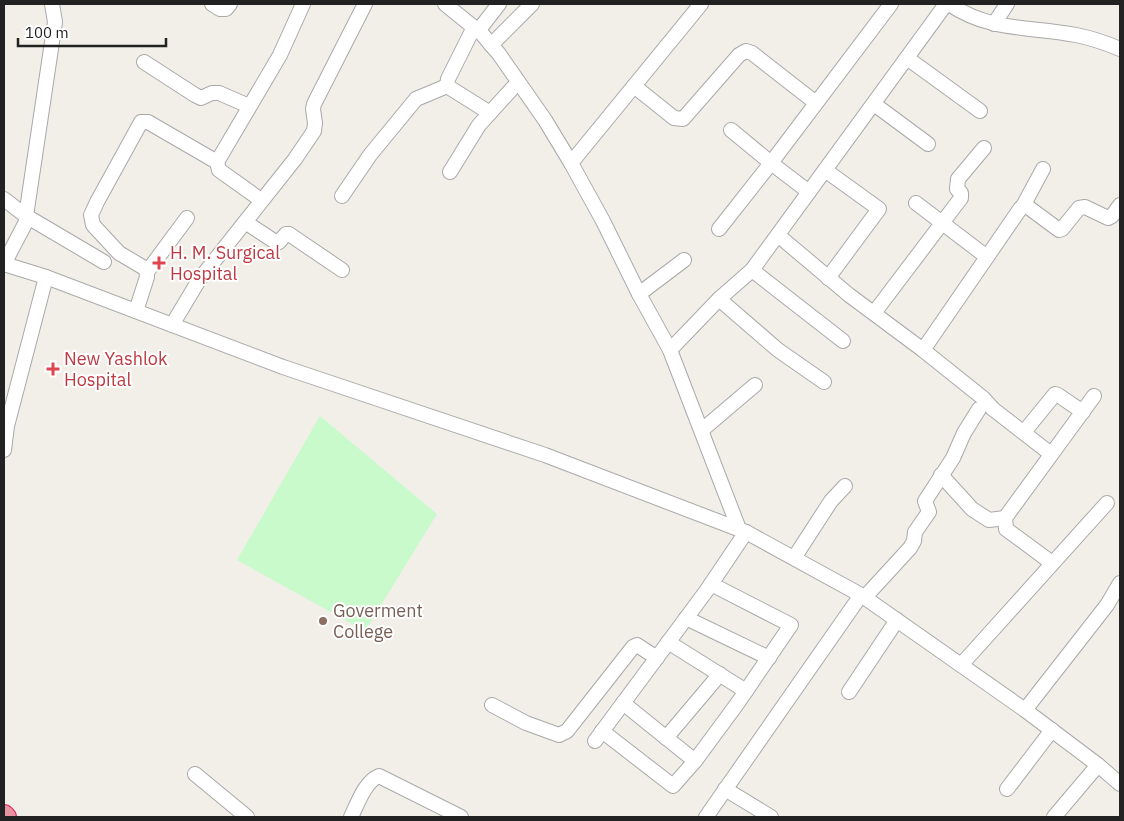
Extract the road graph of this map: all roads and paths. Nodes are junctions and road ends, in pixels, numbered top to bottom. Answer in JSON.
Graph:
{"nodes":[{"id":1,"x":212,"y":4,"type":"edge"},
{"id":2,"x":230,"y":4,"type":"edge"},
{"id":3,"x":302,"y":4,"type":"edge"},
{"id":4,"x":364,"y":4,"type":"edge"},
{"id":5,"x":444,"y":4,"type":"edge"},
{"id":6,"x":499,"y":4,"type":"edge"},
{"id":7,"x":532,"y":4,"type":"edge"},
{"id":8,"x":700,"y":4,"type":"edge"},
{"id":9,"x":891,"y":4,"type":"edge"},
{"id":10,"x":947,"y":4,"type":"edge"},
{"id":11,"x":1007,"y":4,"type":"edge"},
{"id":12,"x":54,"y":6,"type":"edge"},
{"id":13,"x":994,"y":24,"type":"junction"},
{"id":14,"x":476,"y":29,"type":"junction"},
{"id":15,"x":491,"y":45,"type":"junction"},
{"id":16,"x":1120,"y":49,"type":"edge"},
{"id":17,"x":907,"y":58,"type":"junction"},
{"id":18,"x":144,"y":62,"type":"dead end"},
{"id":19,"x":518,"y":82,"type":"junction"},
{"id":20,"x":447,"y":86,"type":"junction"},
{"id":21,"x":634,"y":86,"type":"junction"},
{"id":22,"x":816,"y":103,"type":"junction"},
{"id":23,"x":874,"y":104,"type":"junction"},
{"id":24,"x":250,"y":106,"type":"junction"},
{"id":25,"x":980,"y":111,"type":"dead end"},
{"id":26,"x":490,"y":113,"type":"junction"},
{"id":27,"x":732,"y":130,"type":"dead end"},
{"id":28,"x":928,"y":144,"type":"dead end"},
{"id":29,"x":984,"y":148,"type":"dead end"},
{"id":30,"x":217,"y":162,"type":"junction"},
{"id":31,"x":571,"y":163,"type":"junction"},
{"id":32,"x":771,"y":163,"type":"junction"},
{"id":33,"x":1043,"y":169,"type":"dead end"},
{"id":34,"x":825,"y":170,"type":"junction"},
{"id":35,"x":450,"y":172,"type":"dead end"},
{"id":36,"x":809,"y":192,"type":"junction"},
{"id":37,"x":342,"y":196,"type":"dead end"},
{"id":38,"x":4,"y":199,"type":"edge"},
{"id":39,"x":261,"y":200,"type":"junction"},
{"id":40,"x":916,"y":203,"type":"dead end"},
{"id":41,"x":1120,"y":205,"type":"edge"},
{"id":42,"x":1023,"y":206,"type":"junction"},
{"id":43,"x":26,"y":216,"type":"junction"},
{"id":44,"x":187,"y":218,"type":"dead end"},
{"id":45,"x":245,"y":222,"type":"junction"},
{"id":46,"x":942,"y":222,"type":"junction"},
{"id":47,"x":719,"y":229,"type":"dead end"},
{"id":48,"x":778,"y":236,"type":"junction"},
{"id":49,"x":987,"y":257,"type":"junction"},
{"id":50,"x":684,"y":260,"type":"dead end"},
{"id":51,"x":104,"y":262,"type":"dead end"},
{"id":52,"x":4,"y":264,"type":"edge"},
{"id":53,"x":342,"y":270,"type":"dead end"},
{"id":54,"x":752,"y":270,"type":"junction"},
{"id":55,"x":147,"y":272,"type":"junction"},
{"id":56,"x":46,"y":277,"type":"junction"},
{"id":57,"x":828,"y":278,"type":"junction"},
{"id":58,"x":639,"y":294,"type":"junction"},
{"id":59,"x":719,"y":299,"type":"junction"},
{"id":60,"x":136,"y":311,"type":"junction"},
{"id":61,"x":874,"y":313,"type":"junction"},
{"id":62,"x":172,"y":326,"type":"junction"},
{"id":63,"x":843,"y":341,"type":"dead end"},
{"id":64,"x":670,"y":350,"type":"junction"},
{"id":65,"x":923,"y":350,"type":"junction"},
{"id":66,"x":824,"y":382,"type":"dead end"},
{"id":67,"x":755,"y":385,"type":"dead end"},
{"id":68,"x":1094,"y":396,"type":"dead end"},
{"id":69,"x":978,"y":409,"type":"dead end"},
{"id":70,"x":1083,"y":412,"type":"junction"},
{"id":71,"x":702,"y":430,"type":"junction"},
{"id":72,"x":1024,"y":432,"type":"junction"},
{"id":73,"x":4,"y":450,"type":"edge"},
{"id":74,"x":1052,"y":454,"type":"junction"},
{"id":75,"x":942,"y":475,"type":"junction"},
{"id":76,"x":845,"y":486,"type":"dead end"},
{"id":77,"x":1108,"y":503,"type":"dead end"},
{"id":78,"x":1005,"y":518,"type":"junction"},
{"id":79,"x":743,"y":531,"type":"junction"},
{"id":80,"x":794,"y":558,"type":"junction"},
{"id":81,"x":1052,"y":563,"type":"junction"},
{"id":82,"x":1120,"y":583,"type":"edge"},
{"id":83,"x":710,"y":584,"type":"junction"},
{"id":84,"x":863,"y":596,"type":"junction"},
{"id":85,"x":686,"y":618,"type":"junction"},
{"id":86,"x":897,"y":620,"type":"junction"},
{"id":87,"x":668,"y":642,"type":"junction"},
{"id":88,"x":657,"y":658,"type":"junction"},
{"id":89,"x":769,"y":658,"type":"junction"},
{"id":90,"x":961,"y":665,"type":"junction"},
{"id":91,"x":720,"y":674,"type":"junction"},
{"id":92,"x":746,"y":691,"type":"junction"},
{"id":93,"x":849,"y":692,"type":"dead end"},
{"id":94,"x":624,"y":703,"type":"junction"},
{"id":95,"x":492,"y":705,"type":"dead end"},
{"id":96,"x":1025,"y":710,"type":"junction"},
{"id":97,"x":1052,"y":730,"type":"junction"},
{"id":98,"x":666,"y":738,"type":"junction"},
{"id":99,"x":695,"y":761,"type":"junction"},
{"id":100,"x":1098,"y":765,"type":"junction"},
{"id":101,"x":195,"y":774,"type":"dead end"},
{"id":102,"x":1120,"y":784,"type":"edge"},
{"id":103,"x":725,"y":789,"type":"junction"},
{"id":104,"x":1007,"y":789,"type":"dead end"},
{"id":105,"x":248,"y":817,"type":"edge"},
{"id":106,"x":350,"y":817,"type":"edge"},
{"id":107,"x":460,"y":817,"type":"edge"},
{"id":108,"x":706,"y":817,"type":"edge"},
{"id":109,"x":770,"y":817,"type":"edge"},
{"id":110,"x":1054,"y":817,"type":"edge"}],
"edges":[{"from":1,"to":2,"type":"street"},
{"from":3,"to":24,"type":"street"},
{"from":4,"to":39,"type":"street"},
{"from":5,"to":14,"type":"street"},
{"from":6,"to":14,"type":"street"},
{"from":7,"to":15,"type":"street"},
{"from":8,"to":21,"type":"street"},
{"from":9,"to":22,"type":"street"},
{"from":10,"to":13,"type":"street"},
{"from":10,"to":17,"type":"street"},
{"from":11,"to":13,"type":"street"},
{"from":12,"to":43,"type":"street"},
{"from":13,"to":16,"type":"street"},
{"from":14,"to":15,"type":"street"},
{"from":14,"to":20,"type":"street"},
{"from":15,"to":19,"type":"street"},
{"from":17,"to":23,"type":"street"},
{"from":17,"to":25,"type":"street"},
{"from":18,"to":24,"type":"street"},
{"from":19,"to":26,"type":"street"},
{"from":19,"to":31,"type":"street"},
{"from":20,"to":26,"type":"street"},
{"from":20,"to":37,"type":"street"},
{"from":21,"to":22,"type":"street"},
{"from":21,"to":31,"type":"street"},
{"from":22,"to":32,"type":"street"},
{"from":23,"to":28,"type":"street"},
{"from":23,"to":34,"type":"street"},
{"from":24,"to":30,"type":"street"},
{"from":26,"to":35,"type":"street"},
{"from":27,"to":32,"type":"street"},
{"from":29,"to":46,"type":"street"},
{"from":30,"to":39,"type":"street"},
{"from":30,"to":55,"type":"street"},
{"from":31,"to":58,"type":"street"},
{"from":32,"to":36,"type":"street"},
{"from":32,"to":47,"type":"street"},
{"from":33,"to":42,"type":"street"},
{"from":34,"to":36,"type":"street"},
{"from":34,"to":57,"type":"street"},
{"from":36,"to":48,"type":"street"},
{"from":38,"to":43,"type":"street"},
{"from":39,"to":45,"type":"street"},
{"from":40,"to":46,"type":"street"},
{"from":41,"to":42,"type":"street"},
{"from":42,"to":49,"type":"street"},
{"from":43,"to":51,"type":"street"},
{"from":43,"to":52,"type":"street"},
{"from":44,"to":55,"type":"street"},
{"from":45,"to":53,"type":"street"},
{"from":45,"to":62,"type":"street"},
{"from":46,"to":49,"type":"street"},
{"from":46,"to":61,"type":"street"},
{"from":48,"to":54,"type":"street"},
{"from":48,"to":57,"type":"street"},
{"from":49,"to":65,"type":"street"},
{"from":50,"to":58,"type":"street"},
{"from":52,"to":56,"type":"street"},
{"from":54,"to":59,"type":"street"},
{"from":54,"to":63,"type":"street"},
{"from":55,"to":60,"type":"street"},
{"from":56,"to":60,"type":"street"},
{"from":56,"to":73,"type":"street"},
{"from":57,"to":61,"type":"street"},
{"from":58,"to":64,"type":"street"},
{"from":59,"to":64,"type":"street"},
{"from":59,"to":66,"type":"street"},
{"from":60,"to":62,"type":"street"},
{"from":61,"to":65,"type":"street"},
{"from":62,"to":79,"type":"street"},
{"from":64,"to":71,"type":"street"},
{"from":65,"to":72,"type":"street"},
{"from":67,"to":71,"type":"street"},
{"from":68,"to":70,"type":"street"},
{"from":69,"to":75,"type":"street"},
{"from":70,"to":72,"type":"street"},
{"from":70,"to":74,"type":"street"},
{"from":71,"to":79,"type":"street"},
{"from":72,"to":74,"type":"street"},
{"from":74,"to":78,"type":"street"},
{"from":75,"to":78,"type":"street"},
{"from":75,"to":84,"type":"street"},
{"from":76,"to":80,"type":"street"},
{"from":77,"to":81,"type":"street"},
{"from":78,"to":81,"type":"street"},
{"from":79,"to":80,"type":"street"},
{"from":79,"to":83,"type":"street"},
{"from":80,"to":84,"type":"street"},
{"from":81,"to":90,"type":"street"},
{"from":82,"to":96,"type":"street"},
{"from":83,"to":85,"type":"street"},
{"from":83,"to":89,"type":"street"},
{"from":84,"to":86,"type":"street"},
{"from":84,"to":103,"type":"street"},
{"from":85,"to":87,"type":"street"},
{"from":85,"to":89,"type":"street"},
{"from":86,"to":90,"type":"street"},
{"from":86,"to":93,"type":"street"},
{"from":87,"to":88,"type":"street"},
{"from":87,"to":91,"type":"street"},
{"from":88,"to":94,"type":"street"},
{"from":88,"to":95,"type":"street"},
{"from":89,"to":92,"type":"street"},
{"from":90,"to":96,"type":"street"},
{"from":91,"to":92,"type":"street"},
{"from":91,"to":98,"type":"street"},
{"from":92,"to":99,"type":"street"},
{"from":94,"to":98,"type":"street"},
{"from":94,"to":99,"type":"street"},
{"from":96,"to":97,"type":"street"},
{"from":97,"to":100,"type":"street"},
{"from":97,"to":104,"type":"street"},
{"from":98,"to":99,"type":"street"},
{"from":100,"to":102,"type":"street"},
{"from":100,"to":110,"type":"street"},
{"from":101,"to":105,"type":"street"},
{"from":103,"to":108,"type":"street"},
{"from":103,"to":109,"type":"street"},
{"from":106,"to":107,"type":"street"}]}
